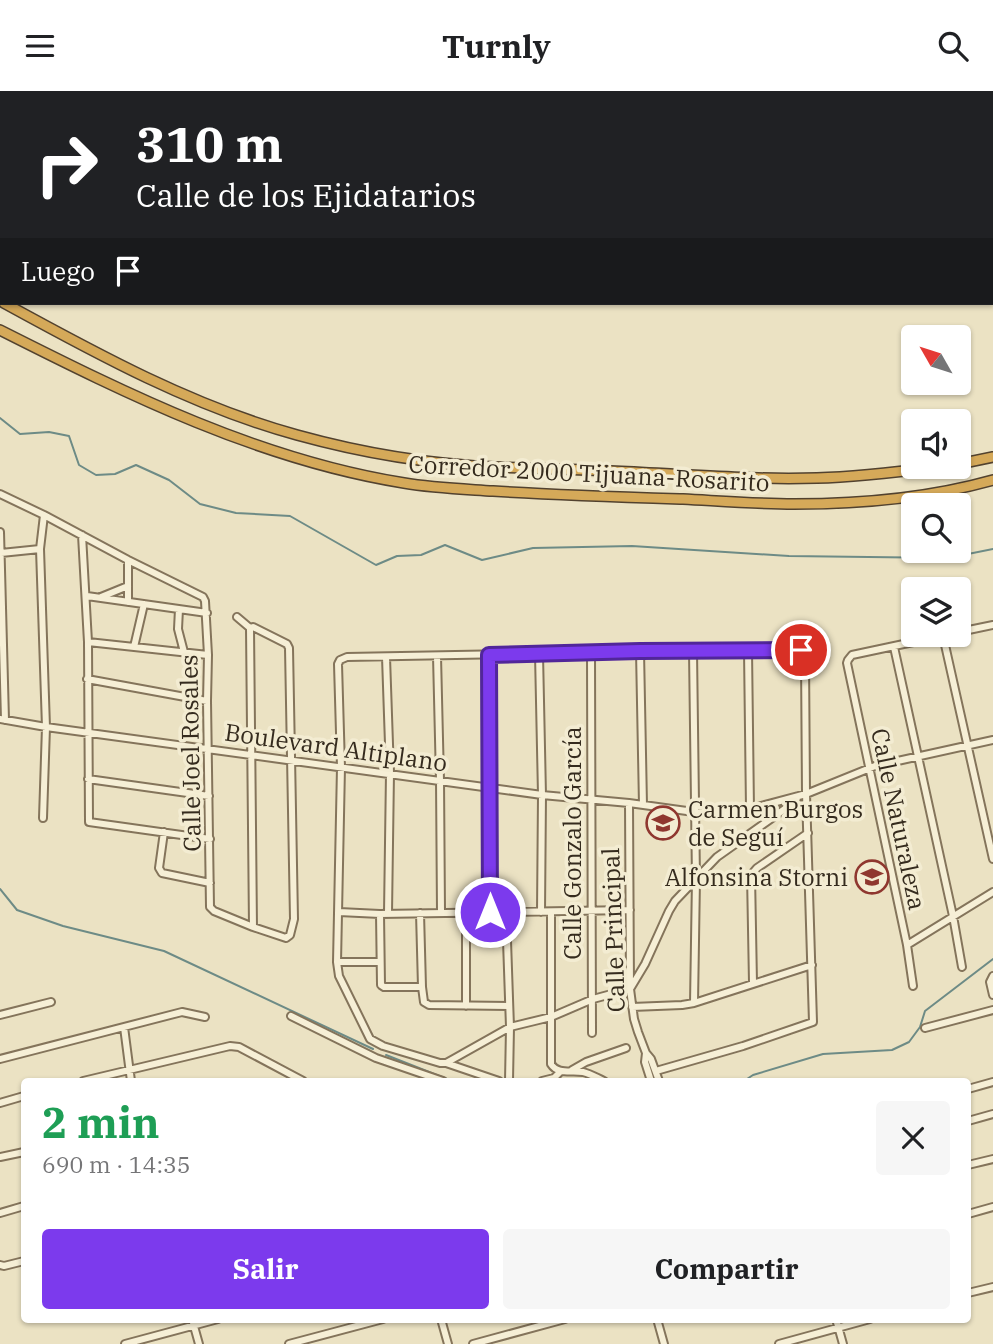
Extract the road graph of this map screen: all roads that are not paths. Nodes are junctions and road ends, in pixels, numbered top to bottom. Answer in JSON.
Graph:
{"nodes":[{"id":1,"x":8,"y":305,"type":"edge"},
{"id":2,"x":0,"y":330,"type":"edge"},
{"id":3,"x":993,"y":457,"type":"edge"},
{"id":4,"x":971,"y":462,"type":"edge"},
{"id":5,"x":901,"y":470,"type":"edge"},
{"id":6,"x":993,"y":480,"type":"edge"},
{"id":7,"x":0,"y":494,"type":"edge"},
{"id":8,"x":44,"y":515,"type":"junction"},
{"id":9,"x":0,"y":532,"type":"edge"},
{"id":10,"x":82,"y":535,"type":"junction"},
{"id":11,"x":40,"y":549,"type":"junction"},
{"id":12,"x":1,"y":553,"type":"edge"},
{"id":13,"x":128,"y":561,"type":"junction"},
{"id":14,"x":128,"y":586,"type":"junction"},
{"id":15,"x":87,"y":596,"type":"junction"},
{"id":16,"x":99,"y":598,"type":"junction"},
{"id":17,"x":128,"y":602,"type":"junction"},
{"id":18,"x":144,"y":604,"type":"junction"},
{"id":19,"x":179,"y":609,"type":"junction"},
{"id":20,"x":207,"y":613,"type":"junction"},
{"id":21,"x":237,"y":617,"type":"dead end"},
{"id":22,"x":992,"y":625,"type":"edge"},
{"id":23,"x":250,"y":628,"type":"junction"},
{"id":24,"x":971,"y":629,"type":"edge"},
{"id":25,"x":993,"y":634,"type":"edge"},
{"id":26,"x":89,"y":642,"type":"junction"},
{"id":27,"x":901,"y":645,"type":"edge"},
{"id":28,"x":134,"y":647,"type":"junction"},
{"id":29,"x":894,"y":647,"type":"junction"},
{"id":30,"x":946,"y":647,"type":"edge"},
{"id":31,"x":748,"y":650,"type":"junction"},
{"id":32,"x":640,"y":651,"type":"junction"},
{"id":33,"x":693,"y":651,"type":"junction"},
{"id":34,"x":184,"y":652,"type":"junction"},
{"id":35,"x":591,"y":652,"type":"junction"},
{"id":36,"x":539,"y":654,"type":"junction"},
{"id":37,"x":208,"y":655,"type":"junction"},
{"id":38,"x":489,"y":655,"type":"junction"},
{"id":39,"x":437,"y":656,"type":"junction"},
{"id":40,"x":386,"y":657,"type":"junction"},
{"id":41,"x":88,"y":679,"type":"junction"},
{"id":42,"x":207,"y":701,"type":"junction"},
{"id":43,"x":2,"y":720,"type":"edge"},
{"id":44,"x":46,"y":727,"type":"junction"},
{"id":45,"x":88,"y":731,"type":"junction"},
{"id":46,"x":993,"y":740,"type":"edge"},
{"id":47,"x":967,"y":746,"type":"junction"},
{"id":48,"x":208,"y":749,"type":"junction"},
{"id":49,"x":252,"y":754,"type":"junction"},
{"id":50,"x":917,"y":757,"type":"junction"},
{"id":51,"x":291,"y":759,"type":"junction"},
{"id":52,"x":341,"y":767,"type":"junction"},
{"id":53,"x":869,"y":768,"type":"junction"},
{"id":54,"x":390,"y":773,"type":"junction"},
{"id":55,"x":89,"y":779,"type":"junction"},
{"id":56,"x":440,"y":780,"type":"junction"},
{"id":57,"x":491,"y":787,"type":"junction"},
{"id":58,"x":542,"y":795,"type":"junction"},
{"id":59,"x":803,"y":795,"type":"junction"},
{"id":60,"x":209,"y":796,"type":"junction"},
{"id":61,"x":591,"y":799,"type":"junction"},
{"id":62,"x":629,"y":803,"type":"junction"},
{"id":63,"x":643,"y":805,"type":"junction"},
{"id":64,"x":750,"y":809,"type":"junction"},
{"id":65,"x":694,"y":812,"type":"junction"},
{"id":66,"x":43,"y":818,"type":"dead end"},
{"id":67,"x":164,"y":832,"type":"junction"},
{"id":68,"x":808,"y":833,"type":"junction"},
{"id":69,"x":210,"y":839,"type":"junction"},
{"id":70,"x":993,"y":859,"type":"edge"},
{"id":71,"x":696,"y":879,"type":"junction"},
{"id":72,"x":210,"y":883,"type":"junction"},
{"id":73,"x":993,"y":892,"type":"edge"},
{"id":74,"x":631,"y":910,"type":"junction"},
{"id":75,"x":592,"y":911,"type":"junction"},
{"id":76,"x":339,"y":912,"type":"junction"},
{"id":77,"x":441,"y":912,"type":"junction"},
{"id":78,"x":466,"y":912,"type":"junction"},
{"id":79,"x":490,"y":912,"type":"junction"},
{"id":80,"x":506,"y":912,"type":"junction"},
{"id":81,"x":541,"y":912,"type":"junction"},
{"id":82,"x":551,"y":912,"type":"junction"},
{"id":83,"x":388,"y":913,"type":"junction"},
{"id":84,"x":420,"y":913,"type":"junction"},
{"id":85,"x":380,"y":914,"type":"junction"},
{"id":86,"x":953,"y":916,"type":"junction"},
{"id":87,"x":253,"y":927,"type":"junction"},
{"id":88,"x":907,"y":945,"type":"junction"},
{"id":89,"x":337,"y":963,"type":"junction"},
{"id":90,"x":380,"y":963,"type":"junction"},
{"id":91,"x":812,"y":965,"type":"junction"},
{"id":92,"x":962,"y":967,"type":"dead end"},
{"id":93,"x":991,"y":979,"type":"edge"},
{"id":94,"x":753,"y":983,"type":"junction"},
{"id":95,"x":913,"y":986,"type":"dead end"},
{"id":96,"x":422,"y":988,"type":"junction"},
{"id":97,"x":630,"y":989,"type":"junction"},
{"id":98,"x":993,"y":995,"type":"edge"},
{"id":99,"x":593,"y":999,"type":"junction"},
{"id":100,"x":51,"y":1002,"type":"dead end"},
{"id":101,"x":694,"y":1003,"type":"junction"},
{"id":102,"x":466,"y":1006,"type":"junction"},
{"id":103,"x":509,"y":1006,"type":"junction"},
{"id":104,"x":632,"y":1007,"type":"junction"},
{"id":105,"x":993,"y":1010,"type":"edge"},
{"id":106,"x":0,"y":1015,"type":"edge"},
{"id":107,"x":291,"y":1016,"type":"dead end"},
{"id":108,"x":205,"y":1017,"type":"dead end"},
{"id":109,"x":551,"y":1017,"type":"junction"},
{"id":110,"x":124,"y":1027,"type":"junction"},
{"id":111,"x":510,"y":1027,"type":"junction"},
{"id":112,"x":925,"y":1028,"type":"dead end"},
{"id":113,"x":592,"y":1033,"type":"dead end"},
{"id":114,"x":383,"y":1046,"type":"junction"},
{"id":115,"x":626,"y":1048,"type":"dead end"},
{"id":116,"x":646,"y":1053,"type":"junction"},
{"id":117,"x":376,"y":1058,"type":"junction"},
{"id":118,"x":0,"y":1059,"type":"edge"},
{"id":119,"x":446,"y":1063,"type":"junction"},
{"id":120,"x":557,"y":1070,"type":"junction"},
{"id":121,"x":130,"y":1071,"type":"junction"},
{"id":122,"x":571,"y":1071,"type":"junction"},
{"id":123,"x":656,"y":1071,"type":"junction"},
{"id":124,"x":97,"y":1078,"type":"edge"},
{"id":125,"x":131,"y":1078,"type":"edge"},
{"id":126,"x":297,"y":1078,"type":"edge"},
{"id":127,"x":434,"y":1078,"type":"edge"},
{"id":128,"x":490,"y":1078,"type":"edge"},
{"id":129,"x":509,"y":1078,"type":"edge"},
{"id":130,"x":554,"y":1078,"type":"edge"},
{"id":131,"x":597,"y":1078,"type":"edge"},
{"id":132,"x":650,"y":1078,"type":"edge"},
{"id":133,"x":658,"y":1078,"type":"edge"},
{"id":134,"x":993,"y":1082,"type":"edge"},
{"id":135,"x":971,"y":1088,"type":"edge"},
{"id":136,"x":21,"y":1097,"type":"edge"},
{"id":137,"x":0,"y":1103,"type":"edge"},
{"id":138,"x":993,"y":1114,"type":"edge"},
{"id":139,"x":971,"y":1120,"type":"edge"},
{"id":140,"x":21,"y":1152,"type":"edge"},
{"id":141,"x":0,"y":1157,"type":"edge"},
{"id":142,"x":993,"y":1159,"type":"edge"},
{"id":143,"x":971,"y":1164,"type":"edge"},
{"id":144,"x":21,"y":1207,"type":"edge"},
{"id":145,"x":993,"y":1207,"type":"edge"},
{"id":146,"x":971,"y":1212,"type":"edge"},
{"id":147,"x":0,"y":1213,"type":"edge"},
{"id":148,"x":21,"y":1262,"type":"edge"},
{"id":149,"x":0,"y":1265,"type":"edge"},
{"id":150,"x":993,"y":1286,"type":"edge"},
{"id":151,"x":971,"y":1292,"type":"edge"},
{"id":152,"x":193,"y":1323,"type":"edge"},
{"id":153,"x":368,"y":1323,"type":"edge"},
{"id":154,"x":442,"y":1323,"type":"edge"},
{"id":155,"x":550,"y":1323,"type":"edge"},
{"id":156,"x":658,"y":1323,"type":"edge"},
{"id":157,"x":837,"y":1323,"type":"edge"},
{"id":158,"x":856,"y":1323,"type":"edge"},
{"id":159,"x":839,"y":1328,"type":"junction"},
{"id":160,"x":125,"y":1344,"type":"edge"},
{"id":161,"x":199,"y":1344,"type":"edge"},
{"id":162,"x":289,"y":1344,"type":"edge"},
{"id":163,"x":448,"y":1344,"type":"edge"},
{"id":164,"x":473,"y":1344,"type":"edge"},
{"id":165,"x":664,"y":1344,"type":"edge"},
{"id":166,"x":779,"y":1344,"type":"edge"},
{"id":167,"x":843,"y":1344,"type":"edge"}],
"edges":[{"from":1,"to":5,"type":"highway","name":"Corredor 2000 Tijuana-Rosarito"},
{"from":2,"to":6,"type":"highway","name":"Corredor 2000 Tijuana-Rosarito"},
{"from":3,"to":4,"type":"highway"},
{"from":7,"to":8,"type":"street"},
{"from":8,"to":10,"type":"street"},
{"from":8,"to":11,"type":"street"},
{"from":9,"to":12,"type":"street"},
{"from":10,"to":13,"type":"street"},
{"from":10,"to":15,"type":"street"},
{"from":11,"to":12,"type":"street"},
{"from":11,"to":44,"type":"street"},
{"from":12,"to":43,"type":"street"},
{"from":13,"to":14,"type":"street"},
{"from":13,"to":20,"type":"street","name":"Calle Joel Rosales"},
{"from":14,"to":16,"type":"street"},
{"from":14,"to":17,"type":"street"},
{"from":15,"to":16,"type":"street"},
{"from":15,"to":26,"type":"street"},
{"from":16,"to":17,"type":"street"},
{"from":17,"to":18,"type":"street"},
{"from":18,"to":19,"type":"street"},
{"from":18,"to":28,"type":"street"},
{"from":19,"to":20,"type":"street"},
{"from":19,"to":34,"type":"street"},
{"from":20,"to":37,"type":"street","name":"Calle Joel Rosales"},
{"from":21,"to":23,"type":"street"},
{"from":22,"to":24,"type":"street"},
{"from":22,"to":25,"type":"street"},
{"from":23,"to":49,"type":"street"},
{"from":23,"to":51,"type":"street"},
{"from":26,"to":28,"type":"street"},
{"from":26,"to":41,"type":"street"},
{"from":27,"to":29,"type":"street"},
{"from":28,"to":34,"type":"street"},
{"from":29,"to":50,"type":"street"},
{"from":29,"to":53,"type":"street","name":"Calle Naturaleza"},
{"from":30,"to":47,"type":"street"},
{"from":31,"to":33,"type":"street"},
{"from":31,"to":59,"type":"street"},
{"from":31,"to":64,"type":"street"},
{"from":32,"to":33,"type":"street"},
{"from":32,"to":35,"type":"street"},
{"from":32,"to":63,"type":"street"},
{"from":33,"to":65,"type":"street"},
{"from":34,"to":37,"type":"street"},
{"from":35,"to":36,"type":"street"},
{"from":35,"to":61,"type":"street","name":"Calle Gonzalo García"},
{"from":36,"to":38,"type":"street"},
{"from":36,"to":58,"type":"street"},
{"from":37,"to":42,"type":"street","name":"Calle Joel Rosales"},
{"from":38,"to":39,"type":"street"},
{"from":38,"to":57,"type":"street"},
{"from":39,"to":40,"type":"street"},
{"from":39,"to":56,"type":"street"},
{"from":40,"to":52,"type":"street"},
{"from":40,"to":54,"type":"street"},
{"from":41,"to":42,"type":"street"},
{"from":41,"to":45,"type":"street"},
{"from":42,"to":48,"type":"street","name":"Calle Joel Rosales"},
{"from":43,"to":44,"type":"street","name":"Boulevard Altiplano"},
{"from":44,"to":45,"type":"street","name":"Boulevard Altiplano"},
{"from":44,"to":66,"type":"street"},
{"from":45,"to":48,"type":"street","name":"Boulevard Altiplano"},
{"from":45,"to":55,"type":"street"},
{"from":46,"to":47,"type":"street","name":"Boulevard Altiplano"},
{"from":47,"to":50,"type":"street","name":"Boulevard Altiplano"},
{"from":47,"to":70,"type":"street"},
{"from":48,"to":49,"type":"street","name":"Boulevard Altiplano"},
{"from":48,"to":60,"type":"street","name":"Calle Joel Rosales"},
{"from":49,"to":51,"type":"street","name":"Boulevard Altiplano"},
{"from":49,"to":87,"type":"street"},
{"from":50,"to":53,"type":"street","name":"Boulevard Altiplano"},
{"from":50,"to":86,"type":"street"},
{"from":51,"to":52,"type":"street","name":"Boulevard Altiplano"},
{"from":51,"to":87,"type":"street"},
{"from":52,"to":54,"type":"street","name":"Boulevard Altiplano"},
{"from":52,"to":76,"type":"street"},
{"from":53,"to":59,"type":"street","name":"Boulevard Altiplano"},
{"from":53,"to":88,"type":"street","name":"Calle Naturaleza"},
{"from":54,"to":56,"type":"street","name":"Boulevard Altiplano"},
{"from":54,"to":83,"type":"street"},
{"from":55,"to":60,"type":"street"},
{"from":55,"to":67,"type":"street"},
{"from":56,"to":57,"type":"street","name":"Boulevard Altiplano"},
{"from":56,"to":77,"type":"street"},
{"from":57,"to":58,"type":"street","name":"Boulevard Altiplano"},
{"from":57,"to":79,"type":"street"},
{"from":58,"to":61,"type":"street","name":"Boulevard Altiplano"},
{"from":58,"to":81,"type":"street"},
{"from":59,"to":64,"type":"street","name":"Boulevard Altiplano"},
{"from":59,"to":68,"type":"street"},
{"from":59,"to":71,"type":"street"},
{"from":60,"to":69,"type":"street","name":"Calle Joel Rosales"},
{"from":61,"to":62,"type":"street","name":"Boulevard Altiplano"},
{"from":61,"to":75,"type":"street","name":"Calle Gonzalo García"},
{"from":62,"to":63,"type":"street","name":"Boulevard Altiplano"},
{"from":62,"to":74,"type":"street","name":"Calle Principal"},
{"from":63,"to":65,"type":"street","name":"Boulevard Altiplano"},
{"from":64,"to":65,"type":"street","name":"Boulevard Altiplano"},
{"from":65,"to":71,"type":"street"},
{"from":67,"to":69,"type":"street"},
{"from":67,"to":72,"type":"street"},
{"from":68,"to":91,"type":"street"},
{"from":68,"to":94,"type":"street"},
{"from":69,"to":72,"type":"street","name":"Calle Joel Rosales"},
{"from":71,"to":97,"type":"street"},
{"from":71,"to":101,"type":"street"},
{"from":72,"to":87,"type":"street","name":"Calle Joel Rosales"},
{"from":73,"to":86,"type":"street"},
{"from":74,"to":75,"type":"street"},
{"from":74,"to":97,"type":"street","name":"Calle Principal"},
{"from":75,"to":82,"type":"street"},
{"from":75,"to":99,"type":"street","name":"Calle Gonzalo García"},
{"from":76,"to":85,"type":"street"},
{"from":76,"to":89,"type":"street"},
{"from":77,"to":78,"type":"street"},
{"from":77,"to":84,"type":"street"},
{"from":78,"to":79,"type":"street"},
{"from":78,"to":102,"type":"street"},
{"from":79,"to":80,"type":"street"},
{"from":80,"to":81,"type":"street"},
{"from":80,"to":103,"type":"street"},
{"from":81,"to":82,"type":"street"},
{"from":82,"to":109,"type":"street"},
{"from":83,"to":84,"type":"street"},
{"from":83,"to":85,"type":"street"},
{"from":84,"to":96,"type":"street"},
{"from":85,"to":90,"type":"street"},
{"from":86,"to":88,"type":"street"},
{"from":86,"to":92,"type":"street"},
{"from":88,"to":95,"type":"street","name":"Calle Naturaleza"},
{"from":89,"to":90,"type":"street"},
{"from":89,"to":114,"type":"street"},
{"from":90,"to":96,"type":"street"},
{"from":91,"to":94,"type":"street"},
{"from":91,"to":123,"type":"street"},
{"from":93,"to":98,"type":"street"},
{"from":94,"to":101,"type":"street"},
{"from":96,"to":102,"type":"street"},
{"from":97,"to":99,"type":"street"},
{"from":97,"to":104,"type":"street","name":"Calle Principal"},
{"from":99,"to":109,"type":"street"},
{"from":99,"to":113,"type":"street","name":"Calle Gonzalo García"},
{"from":100,"to":106,"type":"street"},
{"from":101,"to":104,"type":"street"},
{"from":102,"to":103,"type":"street"},
{"from":103,"to":111,"type":"street"},
{"from":104,"to":116,"type":"street","name":"Calle Principal"},
{"from":105,"to":112,"type":"street"},
{"from":107,"to":117,"type":"street"},
{"from":108,"to":110,"type":"street"},
{"from":109,"to":111,"type":"street"},
{"from":109,"to":120,"type":"street"},
{"from":110,"to":118,"type":"street"},
{"from":110,"to":121,"type":"street"},
{"from":111,"to":119,"type":"street"},
{"from":111,"to":129,"type":"street"},
{"from":114,"to":117,"type":"street"},
{"from":114,"to":119,"type":"street"},
{"from":115,"to":122,"type":"street"},
{"from":116,"to":123,"type":"street","name":"Calle Principal"},
{"from":116,"to":132,"type":"street","name":"Calle Principal"},
{"from":117,"to":127,"type":"street"},
{"from":119,"to":128,"type":"street"},
{"from":120,"to":122,"type":"street"},
{"from":120,"to":130,"type":"street"},
{"from":121,"to":124,"type":"street"},
{"from":121,"to":125,"type":"street"},
{"from":121,"to":126,"type":"street"},
{"from":122,"to":131,"type":"street"},
{"from":123,"to":133,"type":"street","name":"Calle Principal"},
{"from":134,"to":135,"type":"street"},
{"from":136,"to":137,"type":"street"},
{"from":138,"to":139,"type":"street"},
{"from":140,"to":141,"type":"street"},
{"from":142,"to":143,"type":"street"},
{"from":144,"to":147,"type":"street"},
{"from":145,"to":146,"type":"street"},
{"from":148,"to":149,"type":"street"},
{"from":150,"to":151,"type":"street"},
{"from":152,"to":160,"type":"street"},
{"from":152,"to":161,"type":"street"},
{"from":153,"to":162,"type":"street"},
{"from":154,"to":163,"type":"street"},
{"from":155,"to":164,"type":"street"},
{"from":156,"to":165,"type":"street"},
{"from":157,"to":159,"type":"street"},
{"from":158,"to":159,"type":"street"},
{"from":159,"to":166,"type":"street"},
{"from":159,"to":167,"type":"street"}]}
